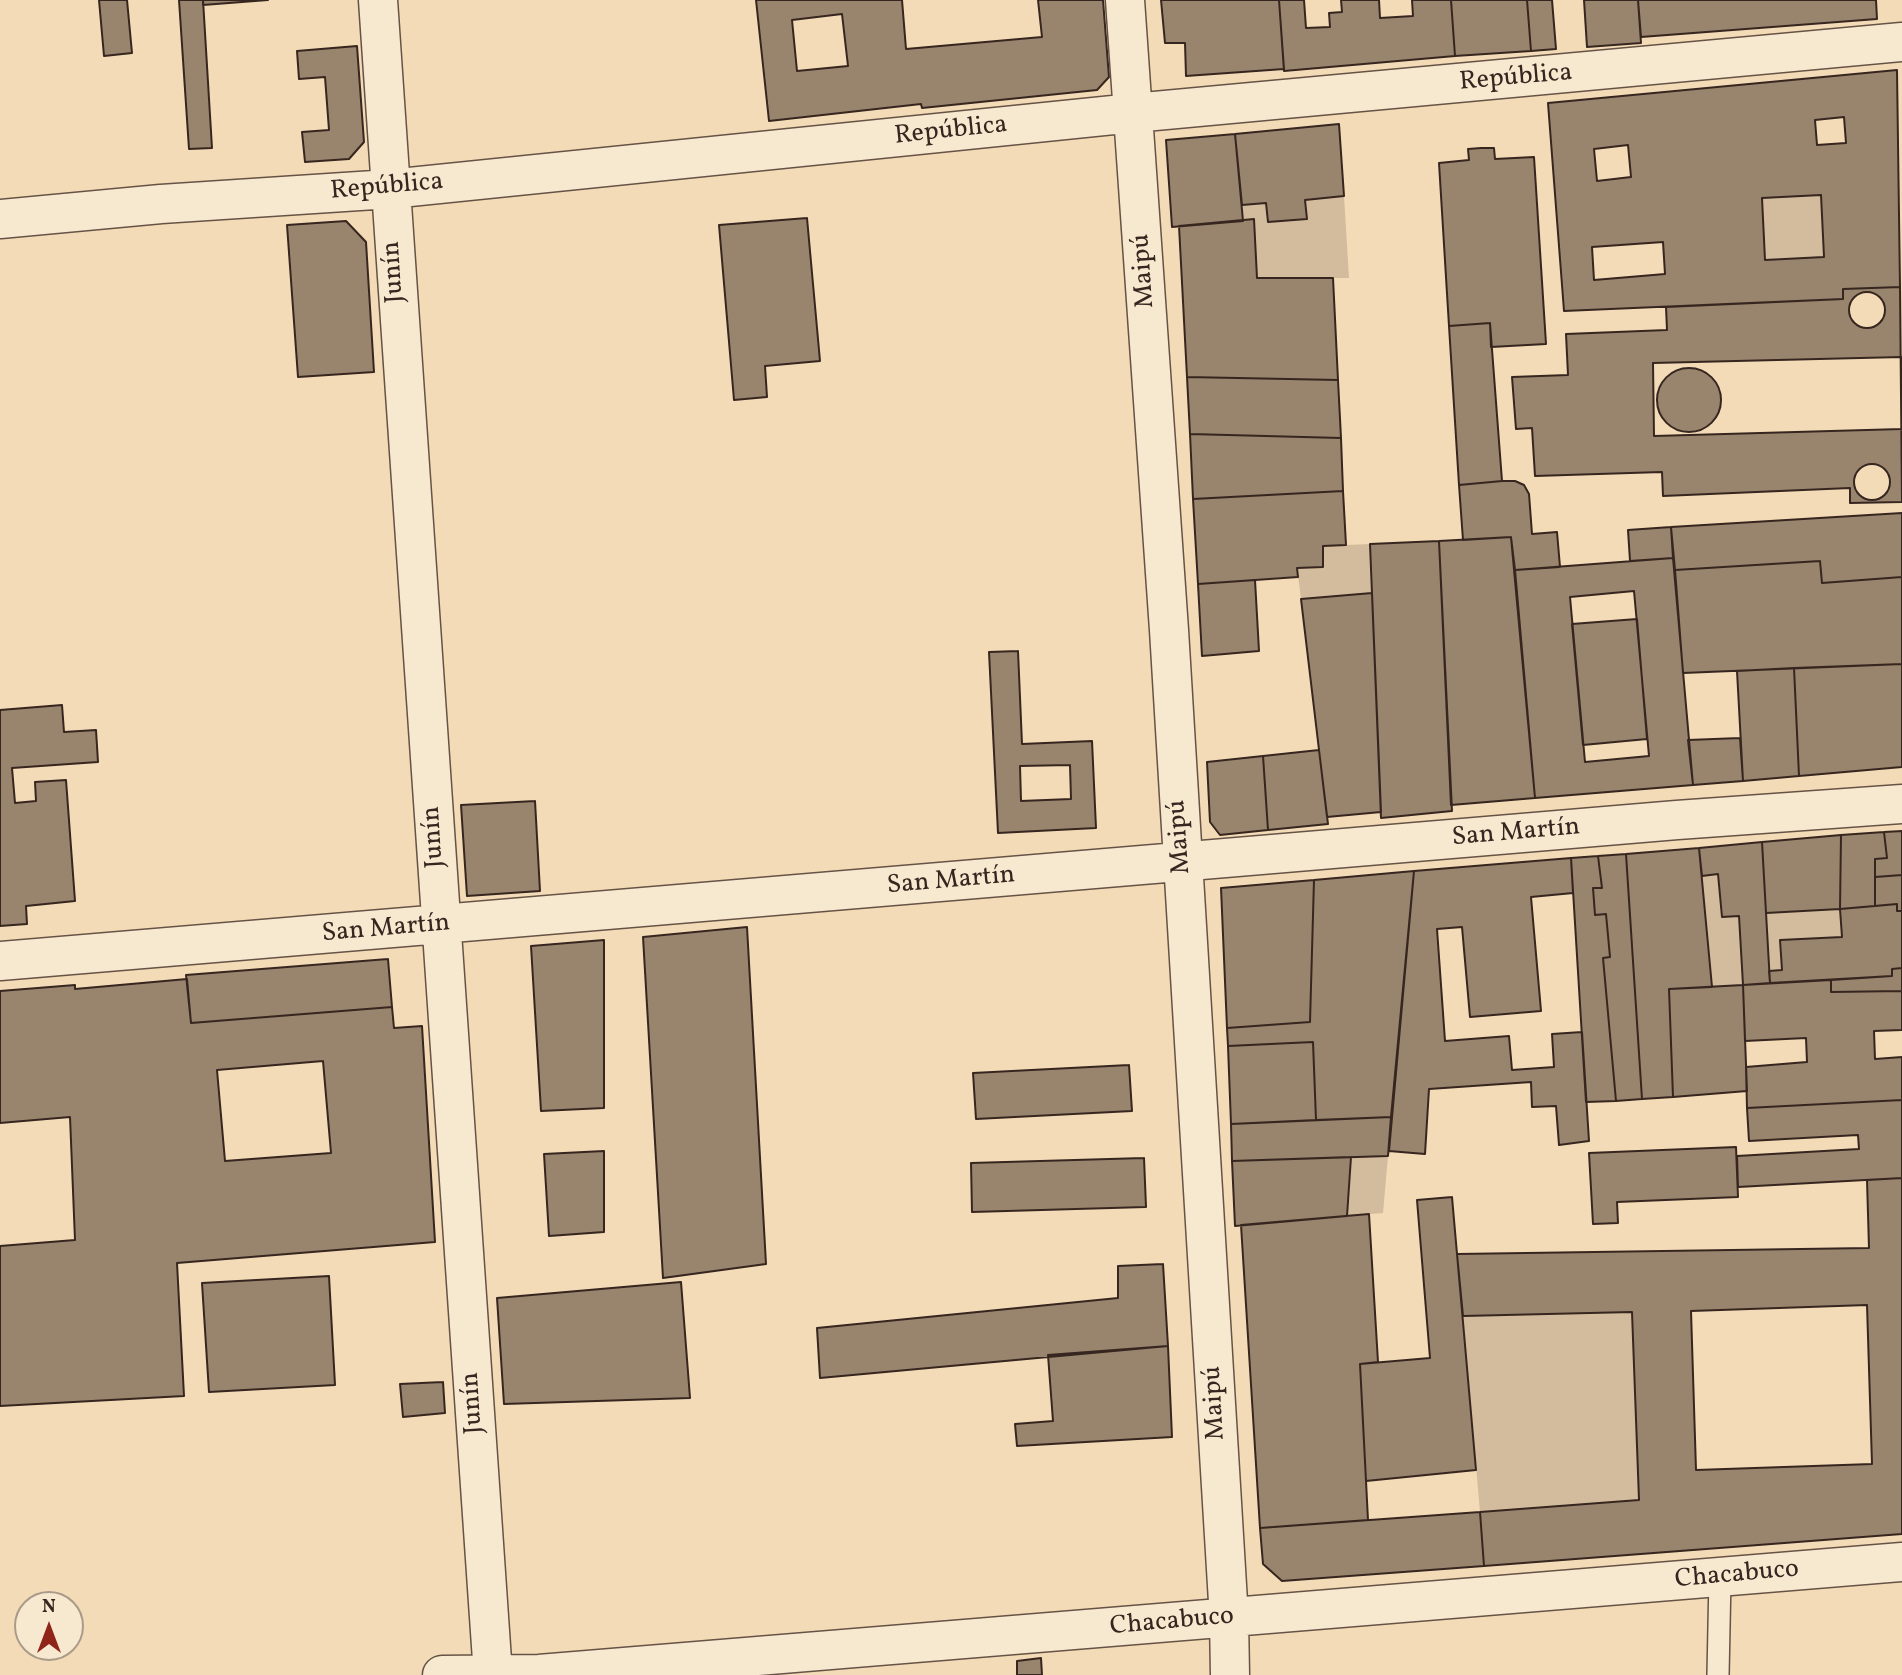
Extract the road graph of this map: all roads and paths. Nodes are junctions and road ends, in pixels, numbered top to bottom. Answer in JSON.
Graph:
{"nodes":[{"id":1,"x":378,"y":0,"type":"edge"},
{"id":2,"x":1125,"y":0,"type":"edge"},
{"id":3,"x":1902,"y":42,"type":"edge"},
{"id":4,"x":1133,"y":113,"type":"junction"},
{"id":5,"x":390,"y":189,"type":"junction"},
{"id":6,"x":0,"y":219,"type":"edge"},
{"id":7,"x":1902,"y":804,"type":"edge"},
{"id":8,"x":1183,"y":863,"type":"junction"},
{"id":9,"x":442,"y":925,"type":"junction"},
{"id":10,"x":0,"y":961,"type":"edge"},
{"id":11,"x":1902,"y":1562,"type":"edge"},
{"id":12,"x":1720,"y":1578,"type":"junction"},
{"id":13,"x":1229,"y":1618,"type":"junction"},
{"id":14,"x":442,"y":1675,"type":"edge"},
{"id":15,"x":493,"y":1675,"type":"edge"},
{"id":16,"x":1230,"y":1675,"type":"edge"},
{"id":17,"x":1717,"y":1675,"type":"edge"}],
"edges":[{"from":1,"to":5,"type":"street","name":"Junín"},
{"from":2,"to":4,"type":"street","name":"Maipú"},
{"from":3,"to":4,"type":"street","name":"República"},
{"from":4,"to":5,"type":"street","name":"República"},
{"from":4,"to":8,"type":"street","name":"Maipú"},
{"from":5,"to":6,"type":"street","name":"República"},
{"from":5,"to":9,"type":"street","name":"Junín"},
{"from":7,"to":8,"type":"street","name":"San Martín"},
{"from":8,"to":9,"type":"street","name":"San Martín"},
{"from":8,"to":13,"type":"street","name":"Maipú"},
{"from":9,"to":10,"type":"street","name":"San Martín"},
{"from":9,"to":15,"type":"street","name":"Junín"},
{"from":11,"to":12,"type":"street","name":"Chacabuco"},
{"from":12,"to":13,"type":"street","name":"Chacabuco"},
{"from":12,"to":17,"type":"lane"},
{"from":13,"to":15,"type":"street","name":"Chacabuco"},
{"from":13,"to":16,"type":"street","name":"Maipú"},
{"from":14,"to":15,"type":"street","name":"Chacabuco"}]}
